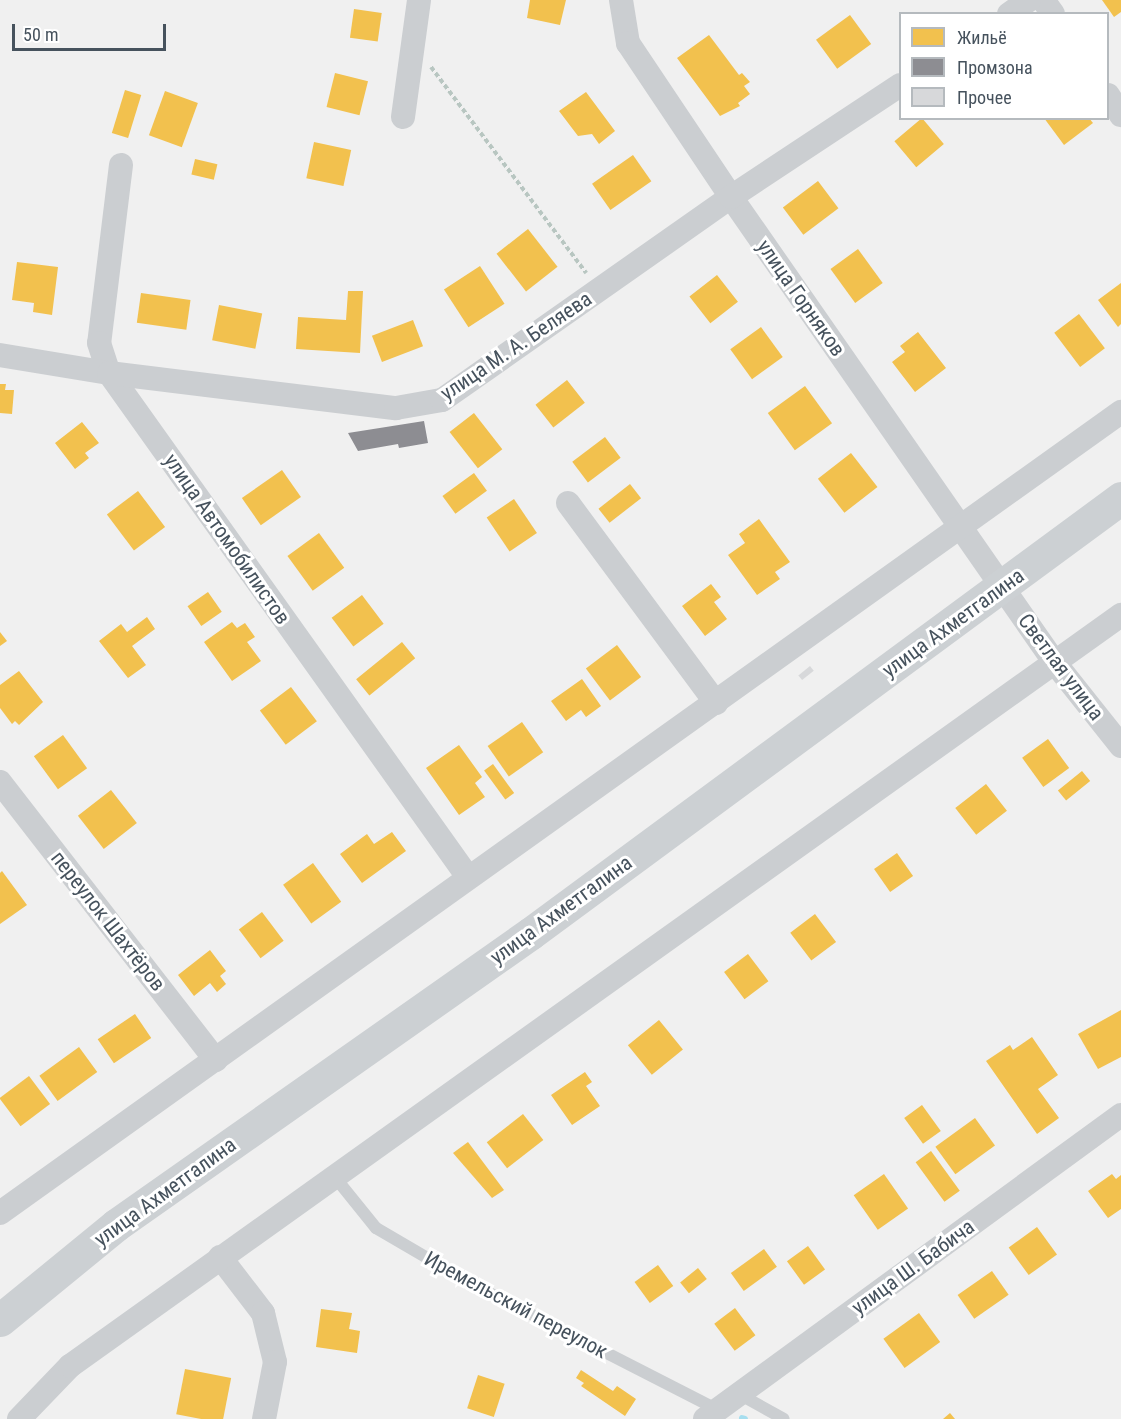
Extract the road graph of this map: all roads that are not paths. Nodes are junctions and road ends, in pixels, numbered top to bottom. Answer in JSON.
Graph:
{"nodes":[{"id":1,"x":419,"y":0,"type":"edge"},
{"id":2,"x":621,"y":0,"type":"edge"},
{"id":3,"x":1029,"y":0,"type":"edge"},
{"id":4,"x":1012,"y":12,"type":"edge"},
{"id":5,"x":899,"y":86,"type":"edge"},
{"id":6,"x":1109,"y":98,"type":"edge"},
{"id":7,"x":1121,"y":115,"type":"edge"},
{"id":8,"x":404,"y":117,"type":"dead end"},
{"id":9,"x":121,"y":165,"type":"dead end"},
{"id":10,"x":731,"y":197,"type":"junction"},
{"id":11,"x":0,"y":355,"type":"edge"},
{"id":12,"x":109,"y":373,"type":"junction"},
{"id":13,"x":1121,"y":412,"type":"edge"},
{"id":14,"x":1121,"y":498,"type":"edge"},
{"id":15,"x":568,"y":503,"type":"dead end"},
{"id":16,"x":960,"y":528,"type":"junction"},
{"id":17,"x":1003,"y":587,"type":"junction"},
{"id":18,"x":1121,"y":615,"type":"edge"},
{"id":19,"x":1055,"y":663,"type":"junction"},
{"id":20,"x":716,"y":703,"type":"junction"},
{"id":21,"x":1121,"y":746,"type":"edge"},
{"id":22,"x":0,"y":782,"type":"edge"},
{"id":23,"x":468,"y":877,"type":"junction"},
{"id":24,"x":216,"y":1060,"type":"junction"},
{"id":25,"x":1121,"y":1116,"type":"edge"},
{"id":26,"x":334,"y":1176,"type":"junction"},
{"id":27,"x":0,"y":1213,"type":"edge"},
{"id":28,"x":220,"y":1257,"type":"junction"},
{"id":29,"x":0,"y":1320,"type":"edge"},
{"id":30,"x":739,"y":1394,"type":"junction"},
{"id":31,"x":711,"y":1414,"type":"edge"},
{"id":32,"x":19,"y":1419,"type":"edge"},
{"id":33,"x":264,"y":1419,"type":"edge"},
{"id":34,"x":784,"y":1419,"type":"edge"}],
"edges":[{"from":1,"to":8,"type":"street"},
{"from":2,"to":10,"type":"street","name":"улица Горняков"},
{"from":3,"to":4,"type":"street"},
{"from":5,"to":10,"type":"street","name":"улица М. А. Беляева"},
{"from":6,"to":7,"type":"street"},
{"from":9,"to":12,"type":"street","name":"улица Автомобилистов"},
{"from":10,"to":12,"type":"street","name":"улица М. А. Беляева"},
{"from":10,"to":16,"type":"street","name":"улица Горняков"},
{"from":11,"to":12,"type":"street","name":"улица М. А. Беляева"},
{"from":12,"to":23,"type":"street","name":"улица Автомобилистов"},
{"from":13,"to":16,"type":"street"},
{"from":14,"to":17,"type":"main road","name":"улица Ахметгалина"},
{"from":15,"to":20,"type":"street"},
{"from":16,"to":17,"type":"street","name":"улица Горняков"},
{"from":16,"to":20,"type":"street"},
{"from":17,"to":19,"type":"street","name":"Светлая улица"},
{"from":17,"to":29,"type":"main road","name":"улица Ахметгалина"},
{"from":18,"to":19,"type":"street"},
{"from":19,"to":21,"type":"street","name":"Светлая улица"},
{"from":19,"to":26,"type":"street"},
{"from":20,"to":23,"type":"street"},
{"from":22,"to":24,"type":"street","name":"переулок Шахтёров"},
{"from":23,"to":24,"type":"street"},
{"from":24,"to":27,"type":"street"},
{"from":25,"to":30,"type":"street","name":"улица Ш. Бабича"},
{"from":26,"to":28,"type":"street"},
{"from":26,"to":31,"type":"lane","name":"Иремельский переулок"},
{"from":28,"to":32,"type":"street"},
{"from":28,"to":33,"type":"street"},
{"from":30,"to":31,"type":"street","name":"улица Ш. Бабича"},
{"from":30,"to":34,"type":"lane"}]}
